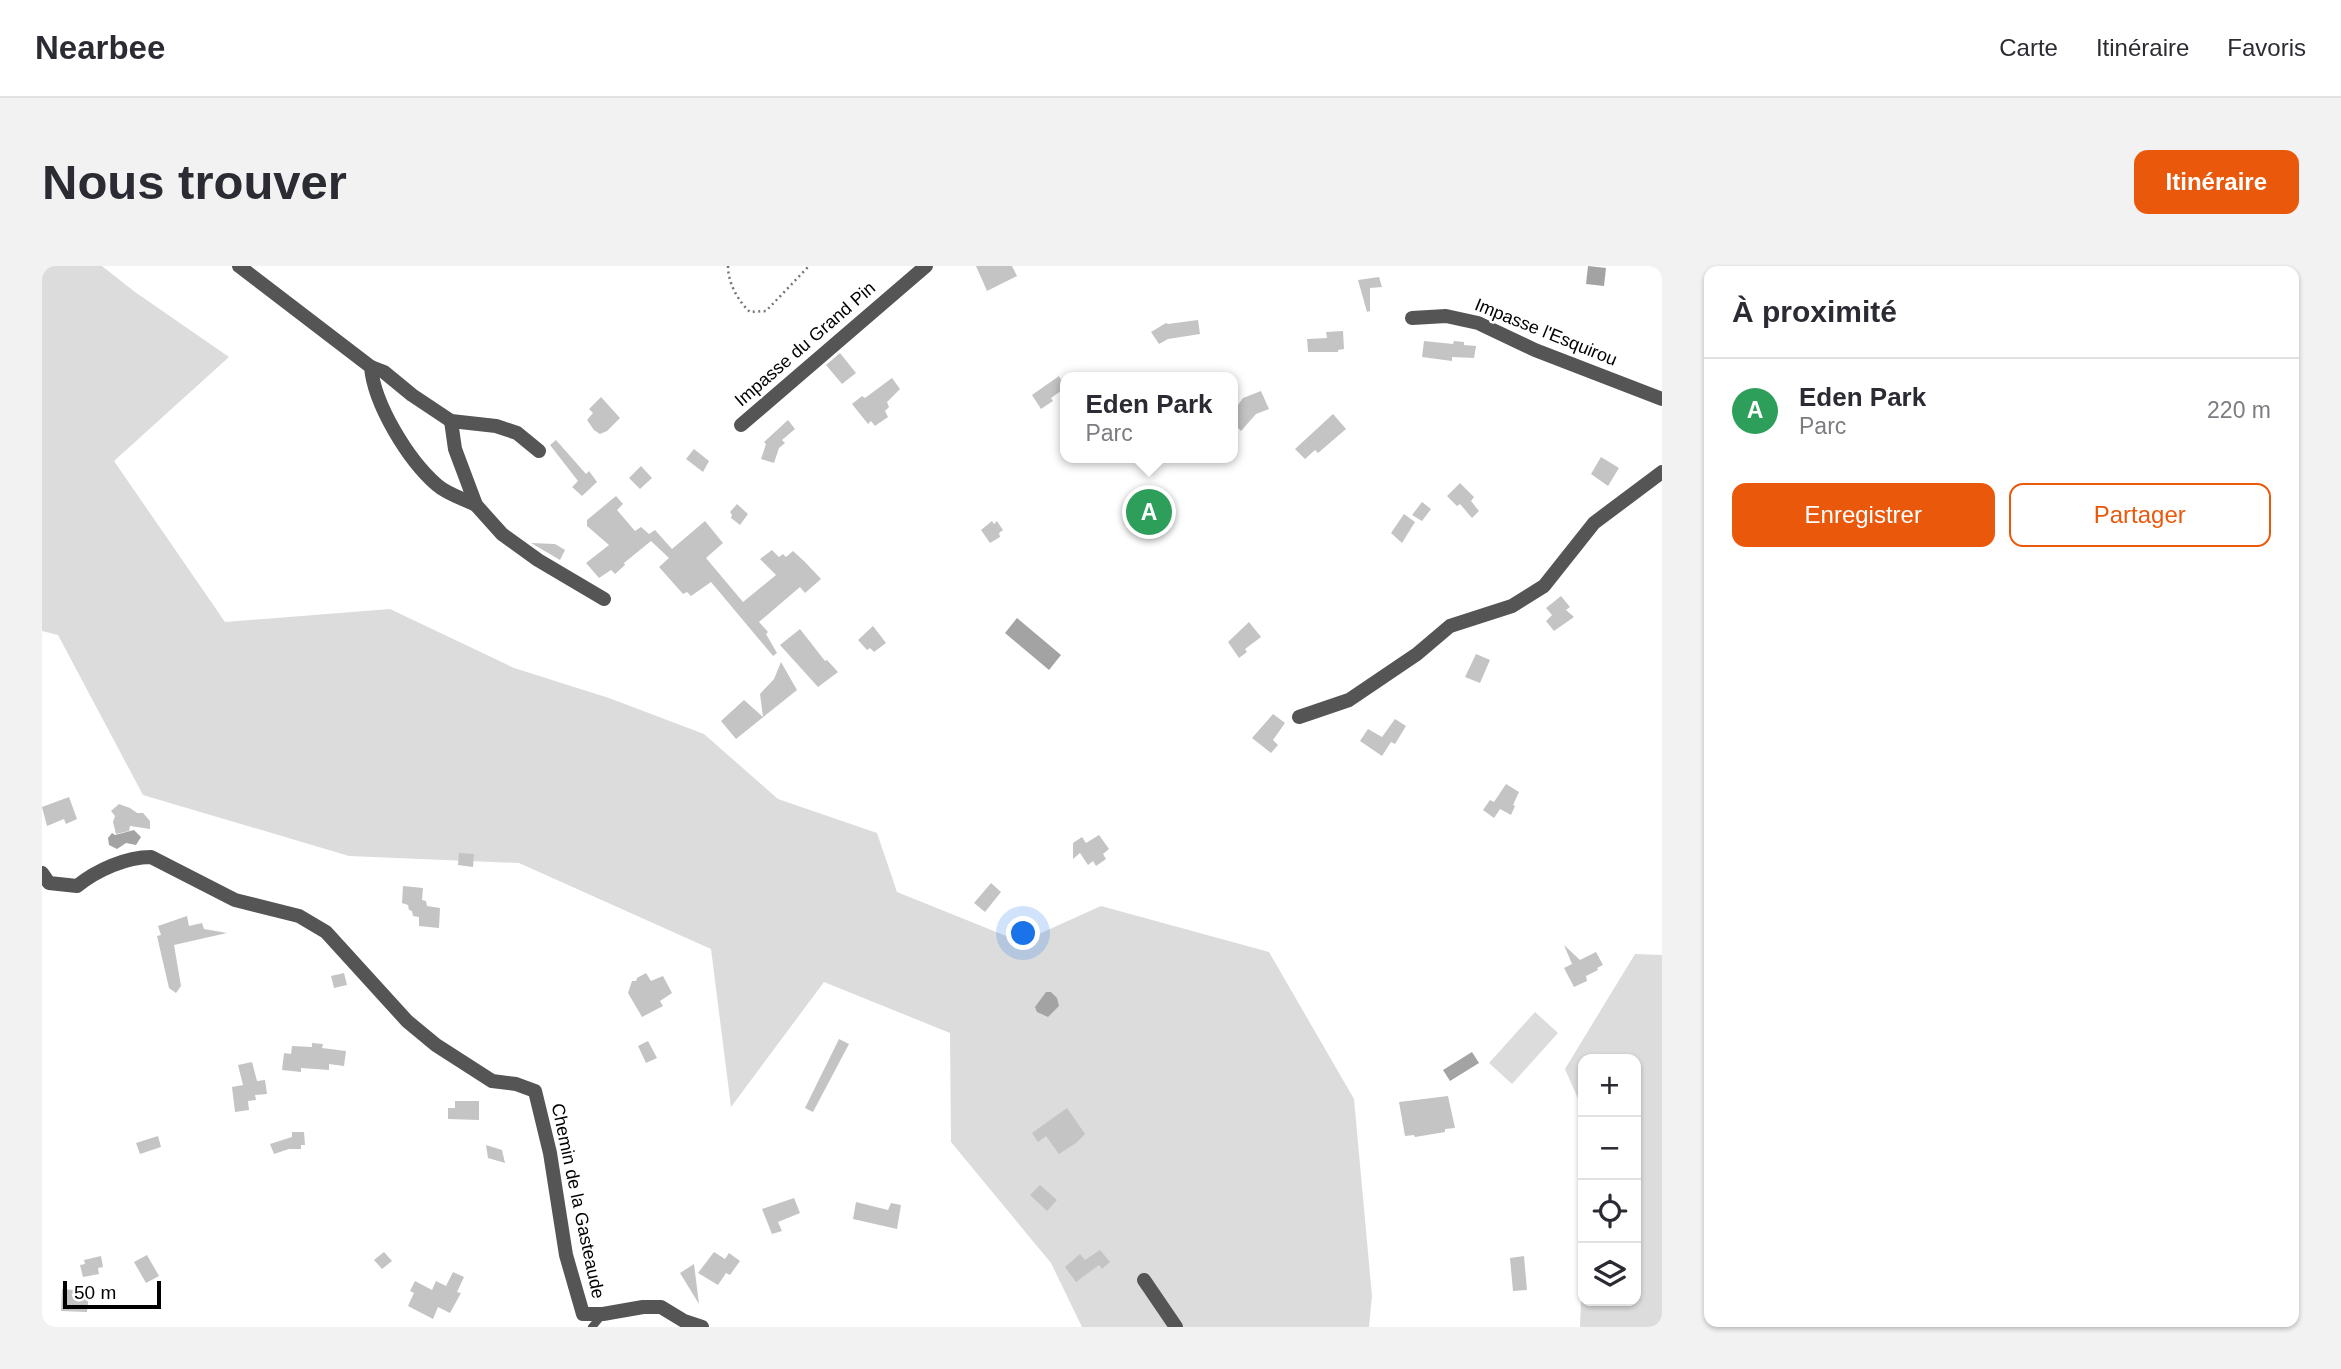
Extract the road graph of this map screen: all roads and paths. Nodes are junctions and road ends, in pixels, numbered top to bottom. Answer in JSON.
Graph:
{"nodes":[{"id":1,"x":239,"y":266,"type":"edge"},
{"id":2,"x":728,"y":266,"type":"edge"},
{"id":3,"x":809,"y":266,"type":"edge"},
{"id":4,"x":926,"y":266,"type":"edge"},
{"id":5,"x":1412,"y":318,"type":"dead end"},
{"id":6,"x":371,"y":367,"type":"junction"},
{"id":7,"x":1662,"y":399,"type":"edge"},
{"id":8,"x":451,"y":421,"type":"junction"},
{"id":9,"x":741,"y":425,"type":"dead end"},
{"id":10,"x":539,"y":451,"type":"dead end"},
{"id":11,"x":1662,"y":472,"type":"edge"},
{"id":12,"x":476,"y":505,"type":"junction"},
{"id":13,"x":604,"y":599,"type":"dead end"},
{"id":14,"x":1299,"y":717,"type":"dead end"},
{"id":15,"x":42,"y":873,"type":"edge"},
{"id":16,"x":1144,"y":1280,"type":"dead end"},
{"id":17,"x":603,"y":1314,"type":"junction"},
{"id":18,"x":592,"y":1327,"type":"edge"},
{"id":19,"x":702,"y":1327,"type":"edge"},
{"id":20,"x":1176,"y":1327,"type":"edge"}],
"edges":[{"from":1,"to":6,"type":"street"},
{"from":2,"to":3,"type":"path"},
{"from":4,"to":9,"type":"street","name":"Impasse du Grand Pin"},
{"from":5,"to":7,"type":"street","name":"Impasse l'Esquirou"},
{"from":6,"to":8,"type":"street"},
{"from":6,"to":12,"type":"street"},
{"from":8,"to":10,"type":"street"},
{"from":8,"to":12,"type":"street"},
{"from":11,"to":14,"type":"street"},
{"from":12,"to":13,"type":"street"},
{"from":15,"to":17,"type":"street","name":"Chemin de la Gasteaude"},
{"from":16,"to":20,"type":"street"},
{"from":17,"to":18,"type":"lane"},
{"from":17,"to":19,"type":"street","name":"Chemin de la Gasteaude"}]}
